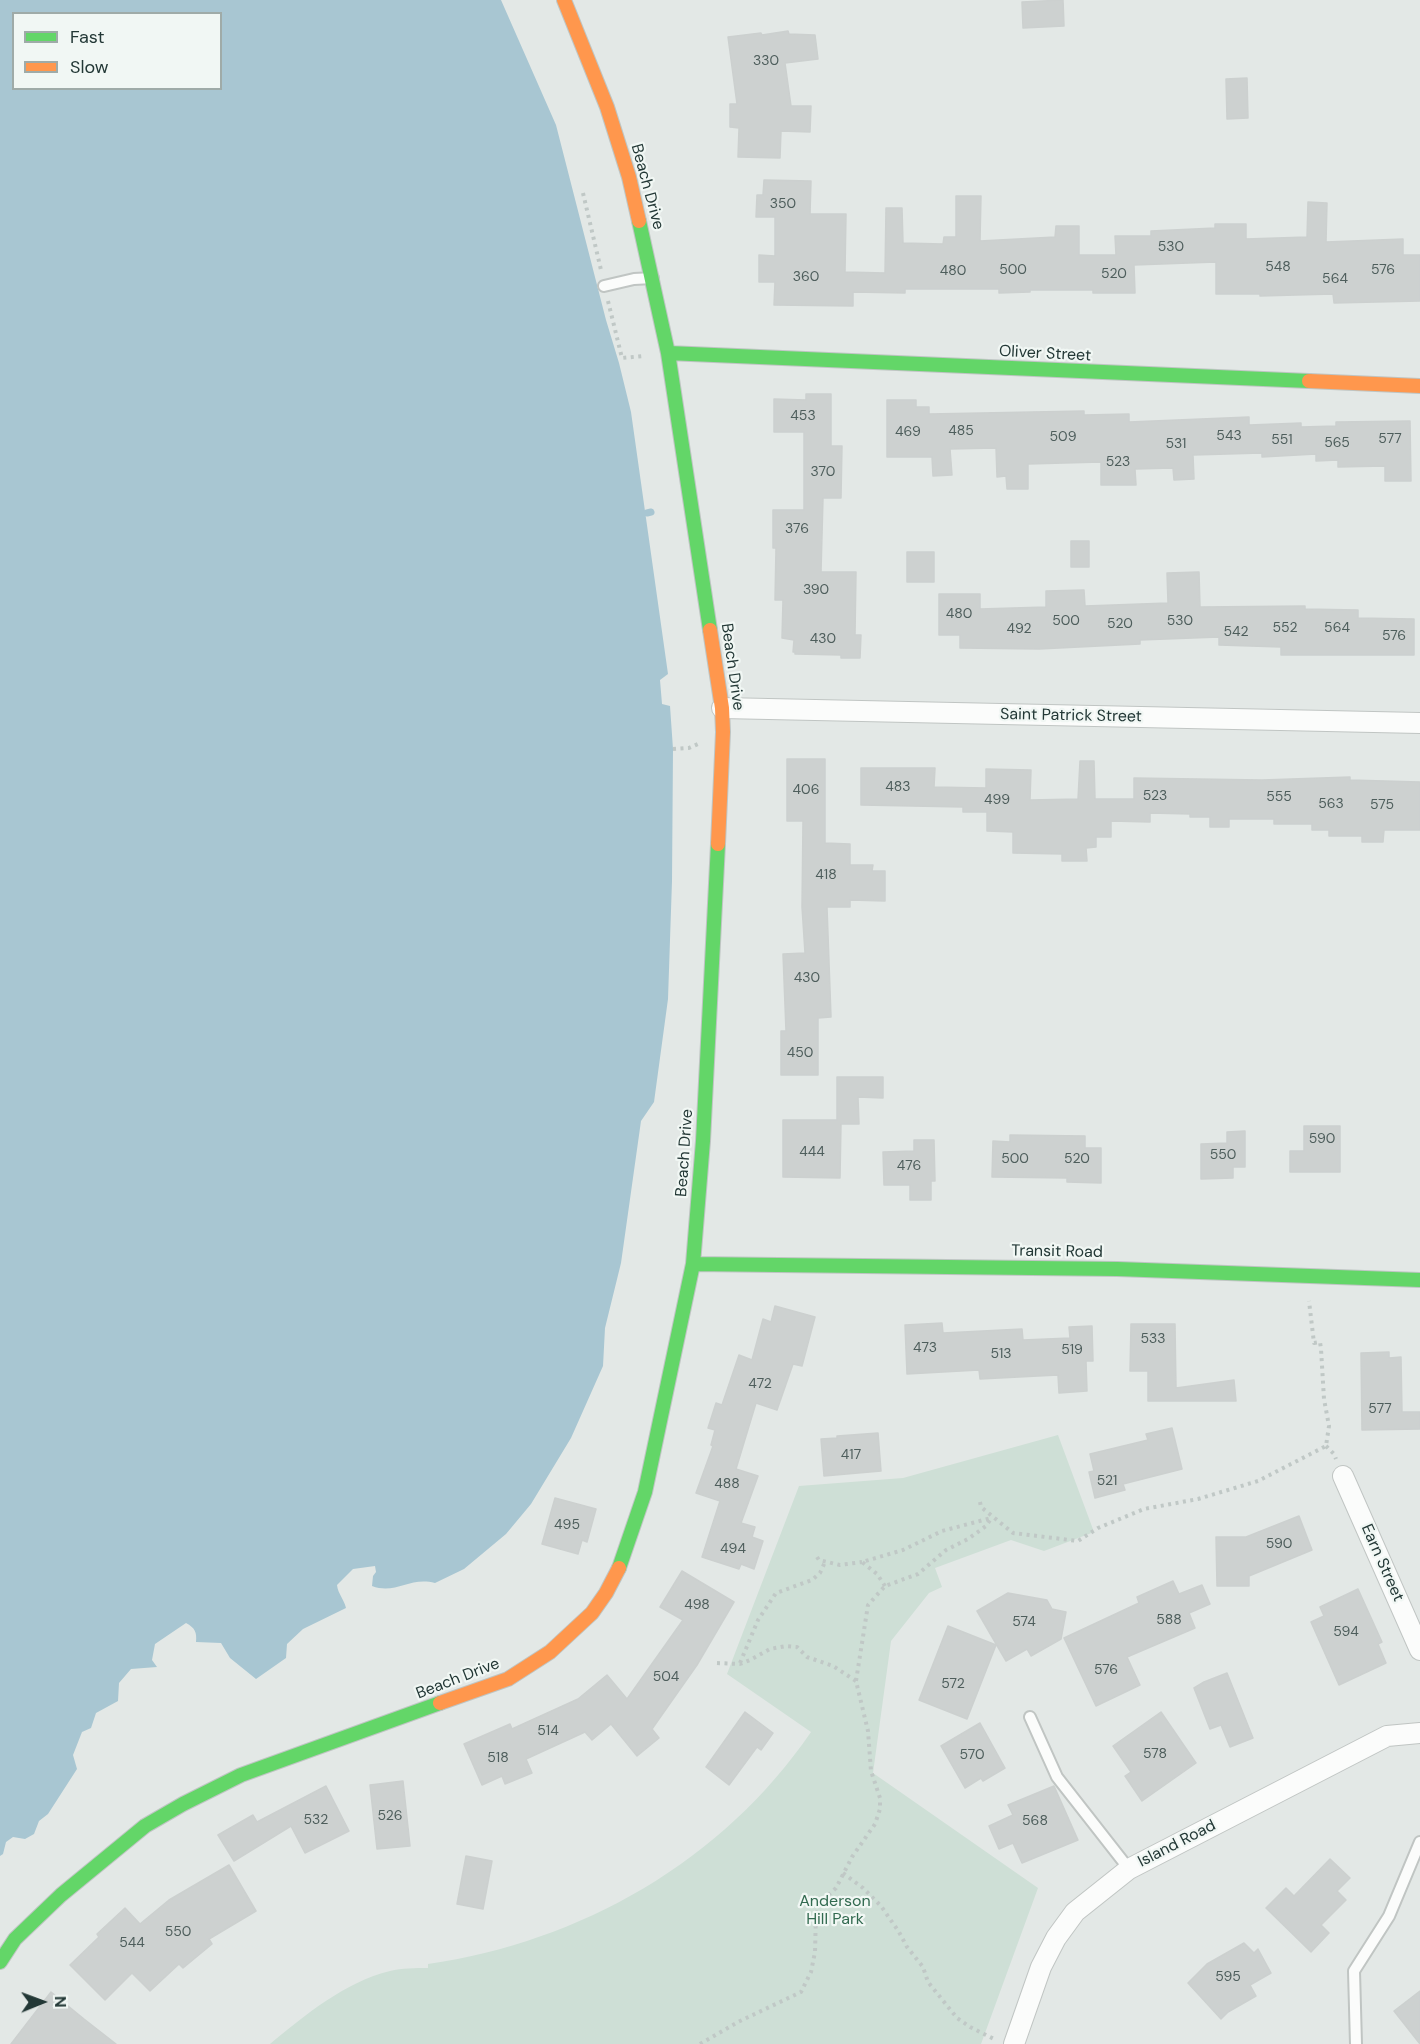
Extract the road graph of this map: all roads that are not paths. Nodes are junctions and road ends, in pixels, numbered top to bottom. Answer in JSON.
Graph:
{"nodes":[{"id":1,"x":564,"y":0,"type":"edge"},
{"id":2,"x":653,"y":278,"type":"junction"},
{"id":3,"x":604,"y":286,"type":"road end"},
{"id":4,"x":668,"y":353,"type":"junction"},
{"id":5,"x":1420,"y":386,"type":"edge"},
{"id":6,"x":723,"y":708,"type":"junction"},
{"id":7,"x":1420,"y":723,"type":"edge"},
{"id":8,"x":693,"y":1264,"type":"junction"},
{"id":9,"x":1420,"y":1280,"type":"edge"},
{"id":10,"x":1343,"y":1476,"type":"dead end"},
{"id":11,"x":1420,"y":1650,"type":"edge"},
{"id":12,"x":1030,"y":1717,"type":"dead end"},
{"id":13,"x":1420,"y":1733,"type":"edge"},
{"id":14,"x":1420,"y":1842,"type":"edge"},
{"id":15,"x":1129,"y":1869,"type":"junction"},
{"id":16,"x":0,"y":1962,"type":"edge"},
{"id":17,"x":1005,"y":2042,"type":"edge"},
{"id":18,"x":1356,"y":2044,"type":"edge"}],
"edges":[{"from":1,"to":2,"type":"main road","name":"Beach Drive"},
{"from":2,"to":3,"type":"lane"},
{"from":2,"to":4,"type":"main road","name":"Beach Drive"},
{"from":4,"to":5,"type":"main road","name":"Oliver Street"},
{"from":4,"to":6,"type":"main road","name":"Beach Drive"},
{"from":6,"to":7,"type":"street","name":"Saint Patrick Street"},
{"from":6,"to":8,"type":"main road","name":"Beach Drive"},
{"from":8,"to":9,"type":"main road","name":"Transit Road"},
{"from":8,"to":16,"type":"main road","name":"Beach Drive"},
{"from":10,"to":11,"type":"street","name":"Earn Street"},
{"from":12,"to":15,"type":"lane"},
{"from":13,"to":15,"type":"street","name":"Island Road"},
{"from":14,"to":18,"type":"lane"},
{"from":15,"to":17,"type":"street","name":"Island Road"}]}
